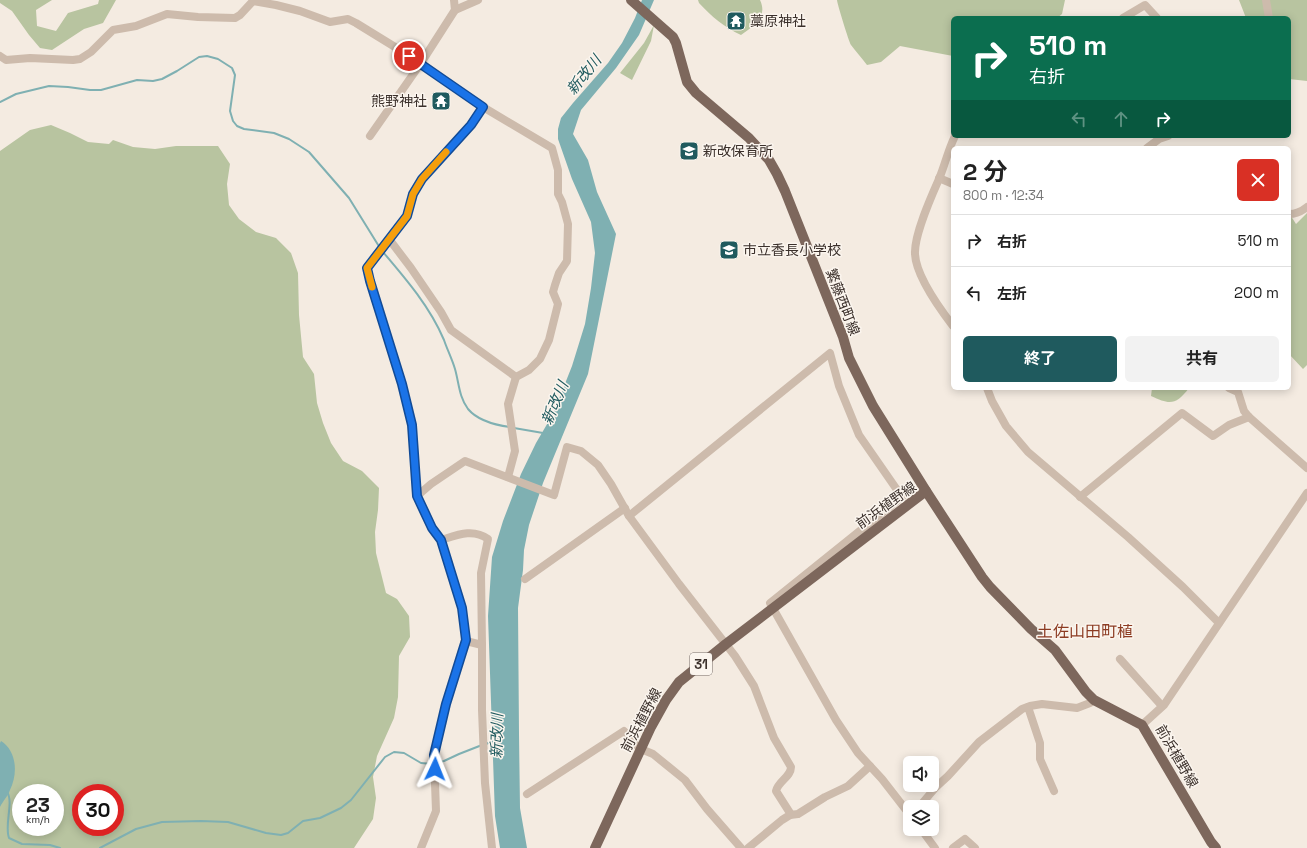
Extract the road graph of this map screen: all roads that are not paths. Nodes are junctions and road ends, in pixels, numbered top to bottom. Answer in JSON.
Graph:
{"nodes":[{"id":1,"x":454,"y":0,"type":"edge"},
{"id":2,"x":478,"y":0,"type":"edge"},
{"id":3,"x":1266,"y":0,"type":"edge"},
{"id":4,"x":632,"y":1,"type":"edge"},
{"id":5,"x":455,"y":10,"type":"junction"},
{"id":6,"x":1126,"y":16,"type":"edge"},
{"id":7,"x":1155,"y":16,"type":"edge"},
{"id":8,"x":1269,"y":16,"type":"edge"},
{"id":9,"x":2,"y":60,"type":"edge"},
{"id":10,"x":421,"y":64,"type":"junction"},
{"id":11,"x":483,"y":107,"type":"junction"},
{"id":12,"x":370,"y":136,"type":"dead end"},
{"id":13,"x":1162,"y":138,"type":"edge"},
{"id":14,"x":951,"y":146,"type":"edge"},
{"id":15,"x":1150,"y":146,"type":"edge"},
{"id":16,"x":939,"y":178,"type":"junction"},
{"id":17,"x":951,"y":183,"type":"edge"},
{"id":18,"x":1307,"y":207,"type":"edge"},
{"id":19,"x":1291,"y":214,"type":"edge"},
{"id":20,"x":389,"y":239,"type":"junction"},
{"id":21,"x":951,"y":323,"type":"edge"},
{"id":22,"x":516,"y":377,"type":"junction"},
{"id":23,"x":988,"y":390,"type":"edge"},
{"id":24,"x":1234,"y":390,"type":"edge"},
{"id":25,"x":1249,"y":417,"type":"junction"},
{"id":26,"x":1307,"y":468,"type":"edge"},
{"id":27,"x":508,"y":477,"type":"junction"},
{"id":28,"x":926,"y":491,"type":"junction"},
{"id":29,"x":1307,"y":493,"type":"edge"},
{"id":30,"x":417,"y":496,"type":"junction"},
{"id":31,"x":1080,"y":497,"type":"junction"},
{"id":32,"x":625,"y":508,"type":"junction"},
{"id":33,"x":629,"y":516,"type":"junction"},
{"id":34,"x":441,"y":540,"type":"junction"},
{"id":35,"x":525,"y":579,"type":"dead end"},
{"id":36,"x":773,"y":608,"type":"junction"},
{"id":37,"x":1219,"y":623,"type":"junction"},
{"id":38,"x":466,"y":640,"type":"junction"},
{"id":39,"x":726,"y":644,"type":"junction"},
{"id":40,"x":482,"y":645,"type":"junction"},
{"id":41,"x":1120,"y":659,"type":"dead end"},
{"id":42,"x":1094,"y":700,"type":"junction"},
{"id":43,"x":1162,"y":706,"type":"junction"},
{"id":44,"x":1028,"y":707,"type":"junction"},
{"id":45,"x":1142,"y":725,"type":"junction"},
{"id":46,"x":641,"y":749,"type":"junction"},
{"id":47,"x":870,"y":766,"type":"junction"},
{"id":48,"x":1054,"y":792,"type":"dead end"},
{"id":49,"x":527,"y":794,"type":"dead end"},
{"id":50,"x":926,"y":800,"type":"edge"},
{"id":51,"x":903,"y":806,"type":"edge"},
{"id":52,"x":790,"y":815,"type":"junction"},
{"id":53,"x":926,"y":836,"type":"edge"},
{"id":54,"x":421,"y":848,"type":"edge"},
{"id":55,"x":492,"y":848,"type":"edge"},
{"id":56,"x":596,"y":848,"type":"edge"},
{"id":57,"x":741,"y":848,"type":"edge"},
{"id":58,"x":748,"y":848,"type":"edge"},
{"id":59,"x":935,"y":848,"type":"edge"},
{"id":60,"x":953,"y":848,"type":"edge"},
{"id":61,"x":975,"y":848,"type":"edge"},
{"id":62,"x":1216,"y":848,"type":"edge"}],
"edges":[{"from":1,"to":5,"type":"street"},
{"from":2,"to":5,"type":"street"},
{"from":3,"to":8,"type":"street"},
{"from":4,"to":28,"type":"main road","name":"繁藤西町線"},
{"from":5,"to":10,"type":"street"},
{"from":6,"to":7,"type":"street"},
{"from":9,"to":10,"type":"street"},
{"from":10,"to":11,"type":"street"},
{"from":10,"to":12,"type":"street"},
{"from":11,"to":20,"type":"street"},
{"from":11,"to":22,"type":"street"},
{"from":13,"to":15,"type":"street"},
{"from":14,"to":16,"type":"street"},
{"from":16,"to":17,"type":"street"},
{"from":16,"to":21,"type":"street"},
{"from":18,"to":19,"type":"street"},
{"from":20,"to":22,"type":"street"},
{"from":20,"to":30,"type":"street"},
{"from":22,"to":27,"type":"street"},
{"from":23,"to":31,"type":"street"},
{"from":24,"to":25,"type":"street"},
{"from":25,"to":26,"type":"street"},
{"from":25,"to":31,"type":"street"},
{"from":27,"to":30,"type":"street"},
{"from":27,"to":32,"type":"street"},
{"from":28,"to":36,"type":"main road","name":"前浜植野線","number":"31"},
{"from":28,"to":42,"type":"main road","name":"前浜植野線"},
{"from":29,"to":37,"type":"street"},
{"from":30,"to":34,"type":"street"},
{"from":31,"to":37,"type":"street"},
{"from":32,"to":33,"type":"street"},
{"from":32,"to":35,"type":"street"},
{"from":33,"to":36,"type":"street"},
{"from":33,"to":39,"type":"street"},
{"from":34,"to":38,"type":"street"},
{"from":34,"to":40,"type":"street"},
{"from":36,"to":39,"type":"main road","name":"前浜植野線","number":"31"},
{"from":36,"to":47,"type":"street"},
{"from":37,"to":43,"type":"street"},
{"from":38,"to":40,"type":"street"},
{"from":38,"to":54,"type":"street"},
{"from":39,"to":46,"type":"main road","name":"前浜植野線","number":"31"},
{"from":39,"to":52,"type":"street"},
{"from":40,"to":55,"type":"street"},
{"from":41,"to":43,"type":"street"},
{"from":42,"to":44,"type":"street"},
{"from":42,"to":45,"type":"main road","name":"前浜植野線"},
{"from":43,"to":45,"type":"street"},
{"from":44,"to":48,"type":"street"},
{"from":44,"to":50,"type":"street"},
{"from":45,"to":62,"type":"main road","name":"前浜植野線"},
{"from":46,"to":49,"type":"street"},
{"from":46,"to":56,"type":"main road","name":"前浜植野線","number":"31"},
{"from":46,"to":57,"type":"street"},
{"from":47,"to":51,"type":"street"},
{"from":47,"to":52,"type":"street"},
{"from":52,"to":58,"type":"street"},
{"from":53,"to":59,"type":"street"},
{"from":60,"to":61,"type":"street"}]}
